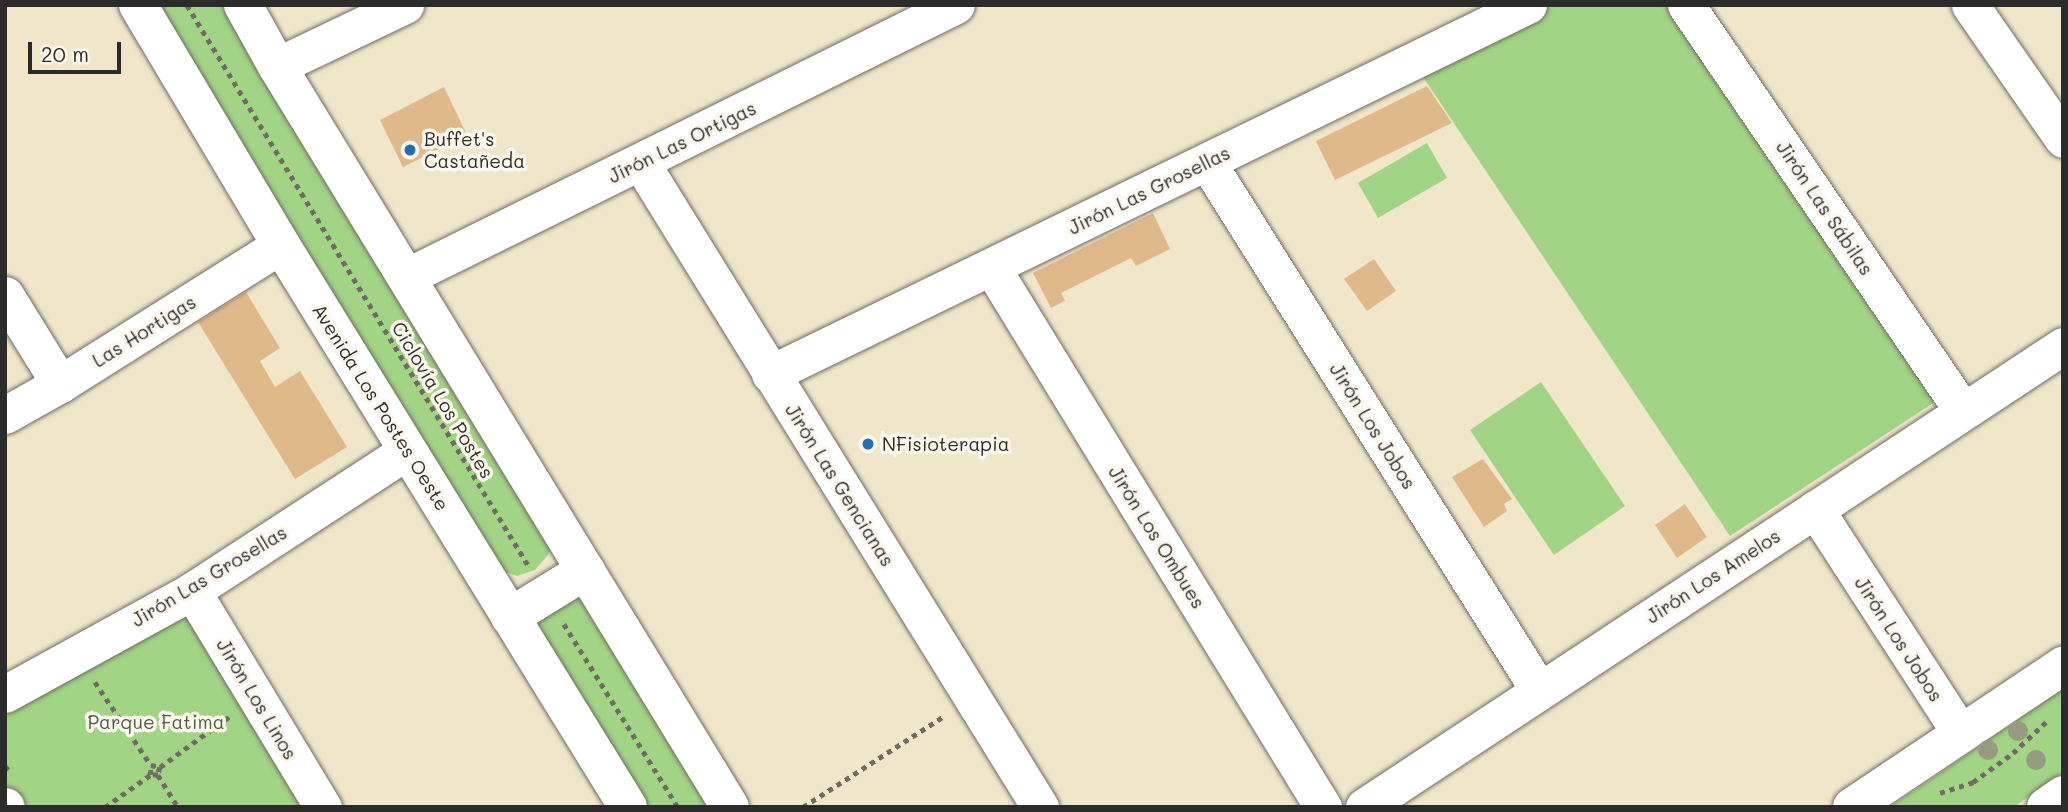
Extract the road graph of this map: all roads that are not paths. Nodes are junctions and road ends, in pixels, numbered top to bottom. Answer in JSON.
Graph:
{"nodes":[{"id":1,"x":138,"y":5,"type":"edge"},
{"id":2,"x":243,"y":5,"type":"edge"},
{"id":3,"x":405,"y":5,"type":"edge"},
{"id":4,"x":956,"y":5,"type":"edge"},
{"id":5,"x":1528,"y":5,"type":"edge"},
{"id":6,"x":1686,"y":5,"type":"edge"},
{"id":7,"x":1970,"y":5,"type":"edge"},
{"id":8,"x":277,"y":66,"type":"junction"},
{"id":9,"x":2063,"y":139,"type":"edge"},
{"id":10,"x":1208,"y":162,"type":"junction"},
{"id":11,"x":641,"y":163,"type":"junction"},
{"id":12,"x":281,"y":245,"type":"junction"},
{"id":13,"x":992,"y":268,"type":"junction"},
{"id":14,"x":408,"y":276,"type":"junction"},
{"id":15,"x":5,"y":295,"type":"edge"},
{"id":16,"x":2063,"y":346,"type":"edge"},
{"id":17,"x":770,"y":374,"type":"junction"},
{"id":18,"x":60,"y":384,"type":"junction"},
{"id":19,"x":1963,"y":411,"type":"junction"},
{"id":20,"x":5,"y":415,"type":"edge"},
{"id":21,"x":407,"y":451,"type":"junction"},
{"id":22,"x":1815,"y":509,"type":"junction"},
{"id":23,"x":586,"y":570,"type":"junction"},
{"id":24,"x":192,"y":591,"type":"junction"},
{"id":25,"x":510,"y":617,"type":"junction"},
{"id":26,"x":2063,"y":666,"type":"edge"},
{"id":27,"x":1539,"y":690,"type":"junction"},
{"id":28,"x":5,"y":694,"type":"edge"},
{"id":29,"x":1961,"y":734,"type":"junction"},
{"id":30,"x":2063,"y":795,"type":"edge"},
{"id":31,"x":323,"y":807,"type":"edge"},
{"id":32,"x":628,"y":807,"type":"edge"},
{"id":33,"x":730,"y":807,"type":"edge"},
{"id":34,"x":1040,"y":807,"type":"edge"},
{"id":35,"x":1323,"y":807,"type":"edge"},
{"id":36,"x":1364,"y":807,"type":"edge"},
{"id":37,"x":1852,"y":807,"type":"edge"},
{"id":38,"x":2046,"y":807,"type":"edge"}],
"edges":[{"from":1,"to":12,"type":"main road","name":"Avenida Los Postes Oeste"},
{"from":2,"to":8,"type":"main road"},
{"from":3,"to":8,"type":"street"},
{"from":4,"to":11,"type":"street","name":"Jirón Las Ortigas"},
{"from":5,"to":10,"type":"street","name":"Jirón Las Grosellas"},
{"from":6,"to":19,"type":"street","name":"Jirón Las Sábilas"},
{"from":7,"to":9,"type":"street"},
{"from":8,"to":14,"type":"main road"},
{"from":10,"to":13,"type":"street","name":"Jirón Las Grosellas"},
{"from":10,"to":27,"type":"street","name":"Jirón Los Jobos"},
{"from":11,"to":14,"type":"street","name":"Jirón Las Ortigas"},
{"from":11,"to":17,"type":"street","name":"Jirón Las Gencianas"},
{"from":12,"to":18,"type":"street","name":"Las Hortigas"},
{"from":12,"to":21,"type":"main road","name":"Avenida Los Postes Oeste"},
{"from":13,"to":17,"type":"street","name":"Jirón Las Grosellas"},
{"from":13,"to":35,"type":"street","name":"Jirón Los Ombues"},
{"from":14,"to":23,"type":"main road"},
{"from":15,"to":18,"type":"street"},
{"from":16,"to":19,"type":"street","name":"Jirón Los Amelos"},
{"from":17,"to":34,"type":"street","name":"Jirón Las Gencianas"},
{"from":18,"to":20,"type":"street","name":"Las Hortigas"},
{"from":19,"to":22,"type":"street","name":"Jirón Los Amelos"},
{"from":21,"to":24,"type":"street","name":"Jirón Las Grosellas"},
{"from":21,"to":25,"type":"main road","name":"Avenida Los Postes Oeste"},
{"from":22,"to":27,"type":"street","name":"Jirón Los Amelos"},
{"from":22,"to":29,"type":"street","name":"Jirón Los Jobos"},
{"from":23,"to":25,"type":"main road"},
{"from":23,"to":33,"type":"main road"},
{"from":24,"to":28,"type":"street","name":"Jirón Las Grosellas"},
{"from":24,"to":31,"type":"street","name":"Jirón Los Linos"},
{"from":25,"to":32,"type":"main road","name":"Avenida Los Postes Oeste"},
{"from":26,"to":29,"type":"main road"},
{"from":27,"to":36,"type":"street","name":"Jirón Los Amelos"},
{"from":29,"to":37,"type":"main road"},
{"from":30,"to":38,"type":"main road"}]}
